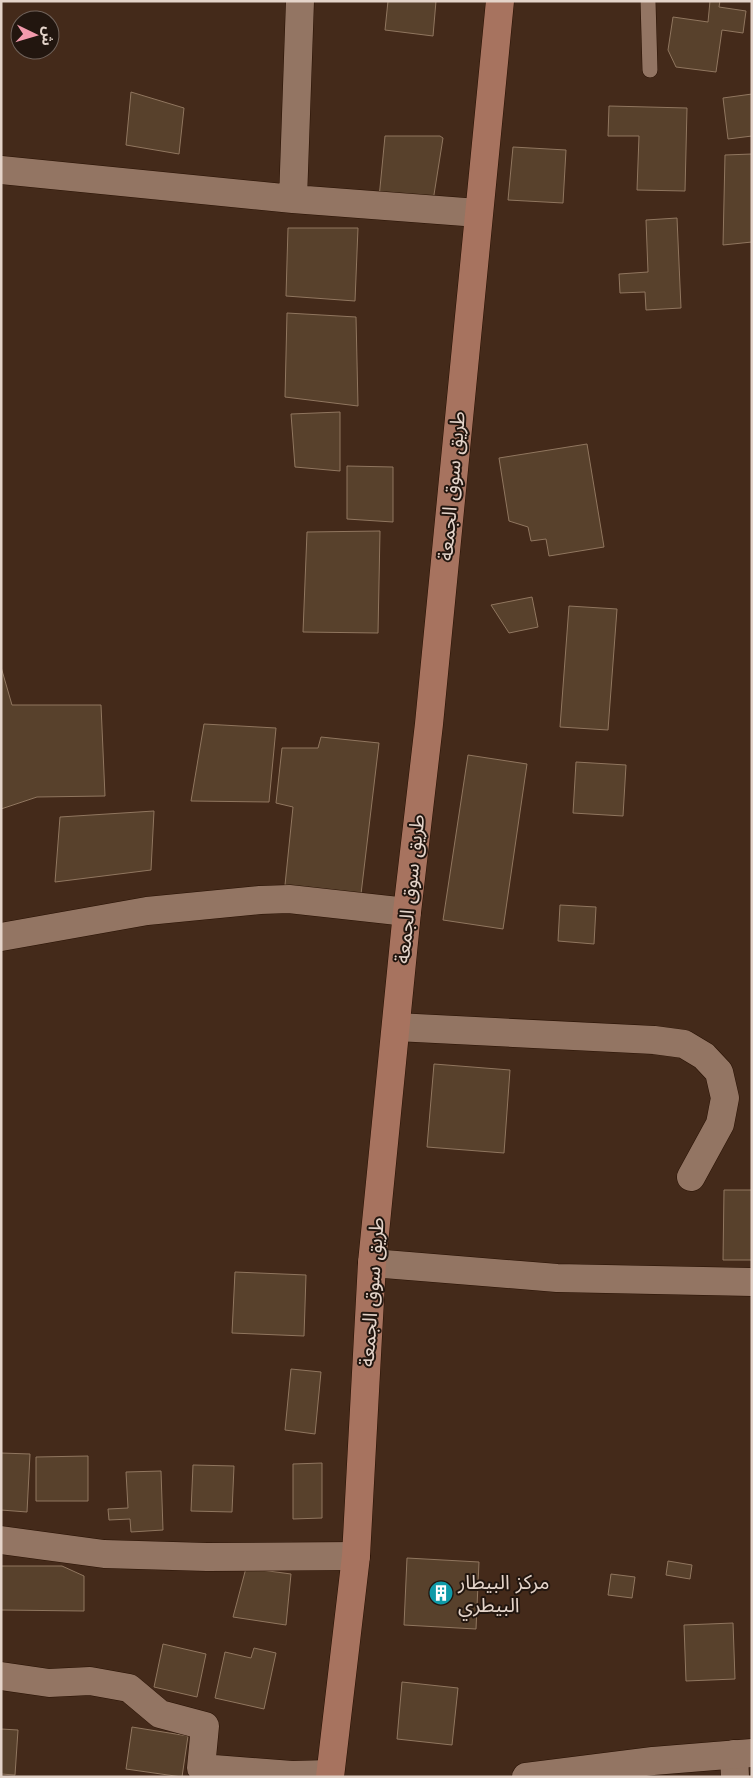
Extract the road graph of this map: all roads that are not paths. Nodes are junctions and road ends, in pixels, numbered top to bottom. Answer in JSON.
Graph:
{"nodes":[{"id":1,"x":300,"y":1,"type":"edge"},
{"id":2,"x":500,"y":1,"type":"edge"},
{"id":3,"x":648,"y":1,"type":"edge"},
{"id":4,"x":650,"y":70,"type":"dead end"},
{"id":5,"x":1,"y":170,"type":"edge"},
{"id":6,"x":293,"y":200,"type":"junction"},
{"id":7,"x":478,"y":213,"type":"junction"},
{"id":8,"x":407,"y":912,"type":"junction"},
{"id":9,"x":1,"y":937,"type":"edge"},
{"id":10,"x":396,"y":1027,"type":"junction"},
{"id":11,"x":691,"y":1177,"type":"dead end"},
{"id":12,"x":372,"y":1263,"type":"junction"},
{"id":13,"x":752,"y":1282,"type":"edge"},
{"id":14,"x":1,"y":1540,"type":"edge"},
{"id":15,"x":356,"y":1556,"type":"junction"},
{"id":16,"x":1,"y":1676,"type":"edge"},
{"id":17,"x":740,"y":1761,"type":"edge"},
{"id":18,"x":330,"y":1775,"type":"edge"},
{"id":19,"x":526,"y":1777,"type":"edge"}],
"edges":[{"from":1,"to":6,"type":"street"},
{"from":2,"to":7,"type":"main road","name":"طريق سوق الجمعة"},
{"from":3,"to":4,"type":"lane"},
{"from":5,"to":6,"type":"street"},
{"from":6,"to":7,"type":"street"},
{"from":7,"to":8,"type":"main road","name":"طريق سوق الجمعة"},
{"from":8,"to":9,"type":"street"},
{"from":8,"to":10,"type":"main road","name":"طريق سوق الجمعة"},
{"from":10,"to":11,"type":"street"},
{"from":10,"to":12,"type":"main road","name":"طريق سوق الجمعة"},
{"from":12,"to":13,"type":"street"},
{"from":12,"to":15,"type":"main road","name":"طريق سوق الجمعة"},
{"from":14,"to":15,"type":"street"},
{"from":15,"to":18,"type":"main road","name":"طريق سوق الجمعة"},
{"from":16,"to":18,"type":"street"},
{"from":17,"to":19,"type":"street"}]}
